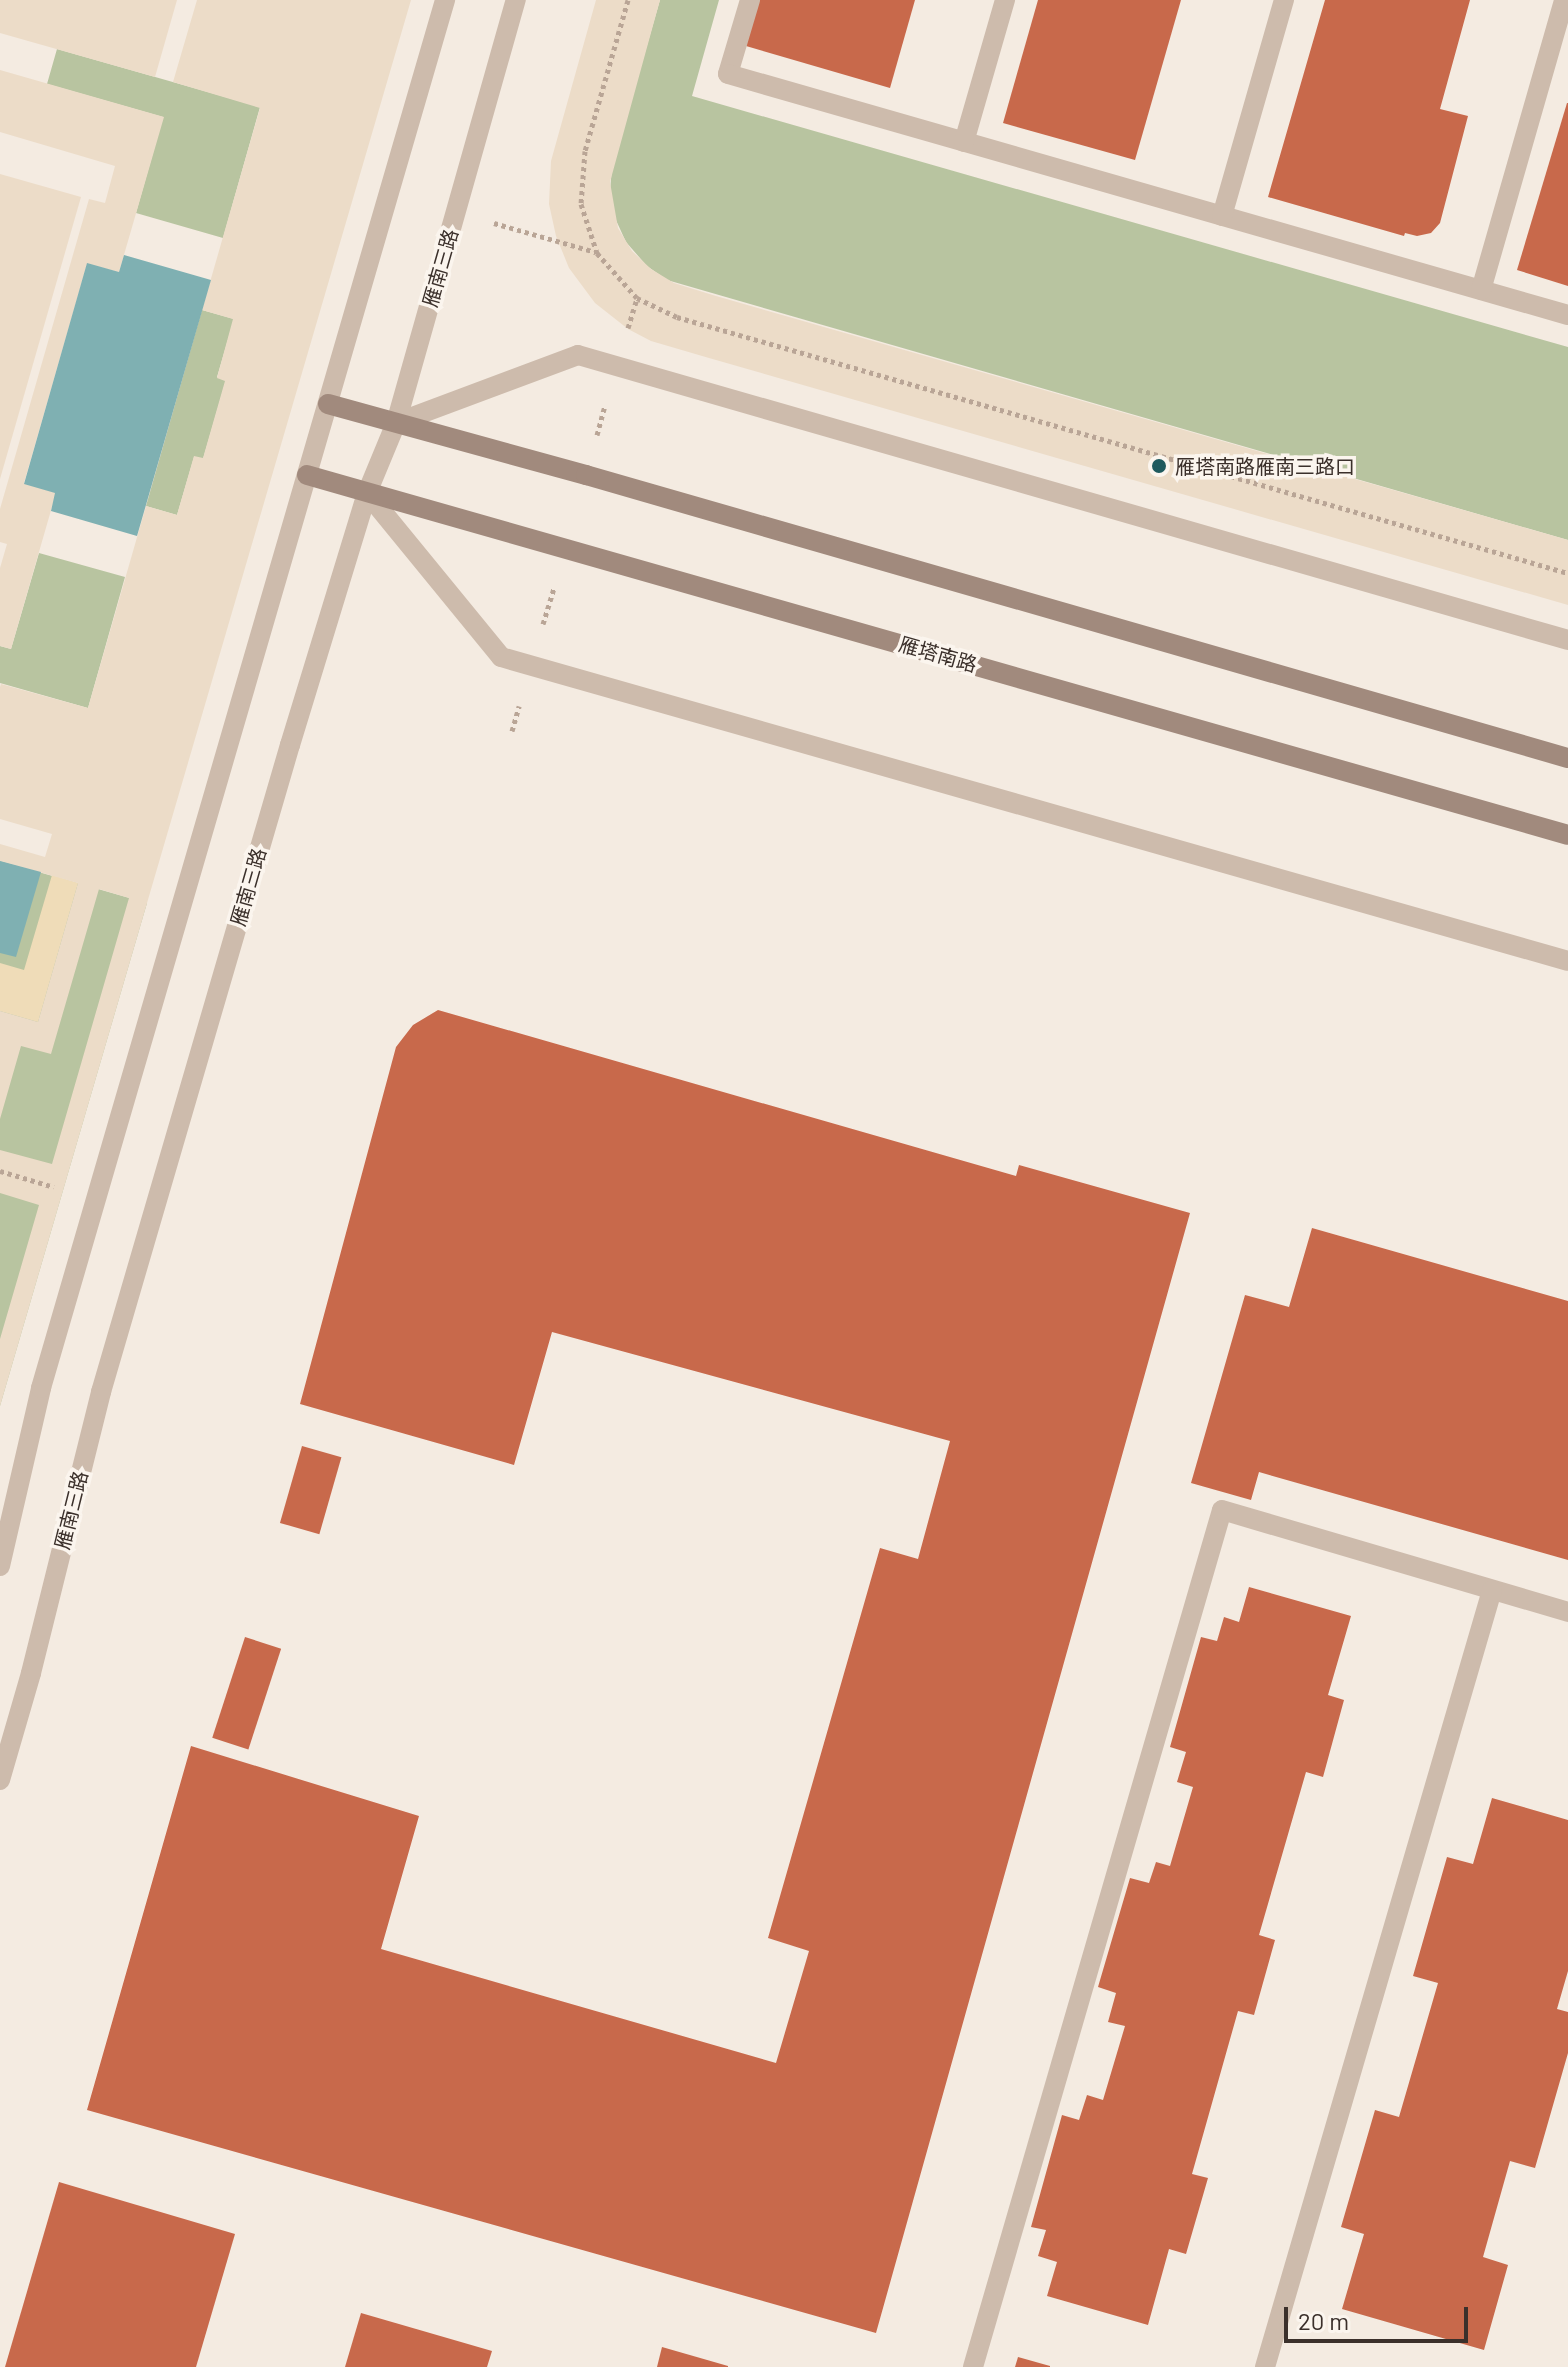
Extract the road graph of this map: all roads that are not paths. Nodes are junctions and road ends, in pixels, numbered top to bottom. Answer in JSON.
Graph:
{"nodes":[{"id":1,"x":445,"y":0,"type":"edge"},
{"id":2,"x":516,"y":0,"type":"edge"},
{"id":3,"x":750,"y":0,"type":"edge"},
{"id":4,"x":1005,"y":0,"type":"edge"},
{"id":5,"x":1284,"y":0,"type":"edge"},
{"id":6,"x":1564,"y":0,"type":"edge"},
{"id":7,"x":964,"y":142,"type":"junction"},
{"id":8,"x":1222,"y":216,"type":"junction"},
{"id":9,"x":1481,"y":290,"type":"junction"},
{"id":10,"x":1568,"y":315,"type":"edge"},
{"id":11,"x":328,"y":404,"type":"junction"},
{"id":12,"x":396,"y":423,"type":"junction"},
{"id":13,"x":307,"y":475,"type":"junction"},
{"id":14,"x":367,"y":493,"type":"junction"},
{"id":15,"x":1568,"y":640,"type":"edge"},
{"id":16,"x":1568,"y":758,"type":"edge"},
{"id":17,"x":1568,"y":835,"type":"edge"},
{"id":18,"x":1568,"y":961,"type":"edge"},
{"id":19,"x":0,"y":1566,"type":"edge"},
{"id":20,"x":1492,"y":1590,"type":"junction"},
{"id":21,"x":1568,"y":1612,"type":"edge"},
{"id":22,"x":0,"y":1780,"type":"edge"},
{"id":23,"x":973,"y":2367,"type":"edge"},
{"id":24,"x":1265,"y":2367,"type":"edge"}],
"edges":[{"from":1,"to":11,"type":"street"},
{"from":2,"to":12,"type":"street","name":"雁南三路"},
{"from":3,"to":7,"type":"street"},
{"from":4,"to":7,"type":"street"},
{"from":5,"to":8,"type":"street"},
{"from":6,"to":9,"type":"street"},
{"from":7,"to":8,"type":"street"},
{"from":8,"to":9,"type":"street"},
{"from":9,"to":10,"type":"street"},
{"from":11,"to":12,"type":"main road"},
{"from":11,"to":13,"type":"street"},
{"from":12,"to":14,"type":"street","name":"雁南三路"},
{"from":12,"to":15,"type":"street"},
{"from":12,"to":16,"type":"main road"},
{"from":13,"to":14,"type":"main road","name":"雁塔南路"},
{"from":13,"to":19,"type":"street"},
{"from":14,"to":17,"type":"main road","name":"雁塔南路"},
{"from":14,"to":18,"type":"street"},
{"from":14,"to":22,"type":"street","name":"雁南三路"},
{"from":20,"to":21,"type":"street"},
{"from":20,"to":23,"type":"street"},
{"from":20,"to":24,"type":"street"}]}
